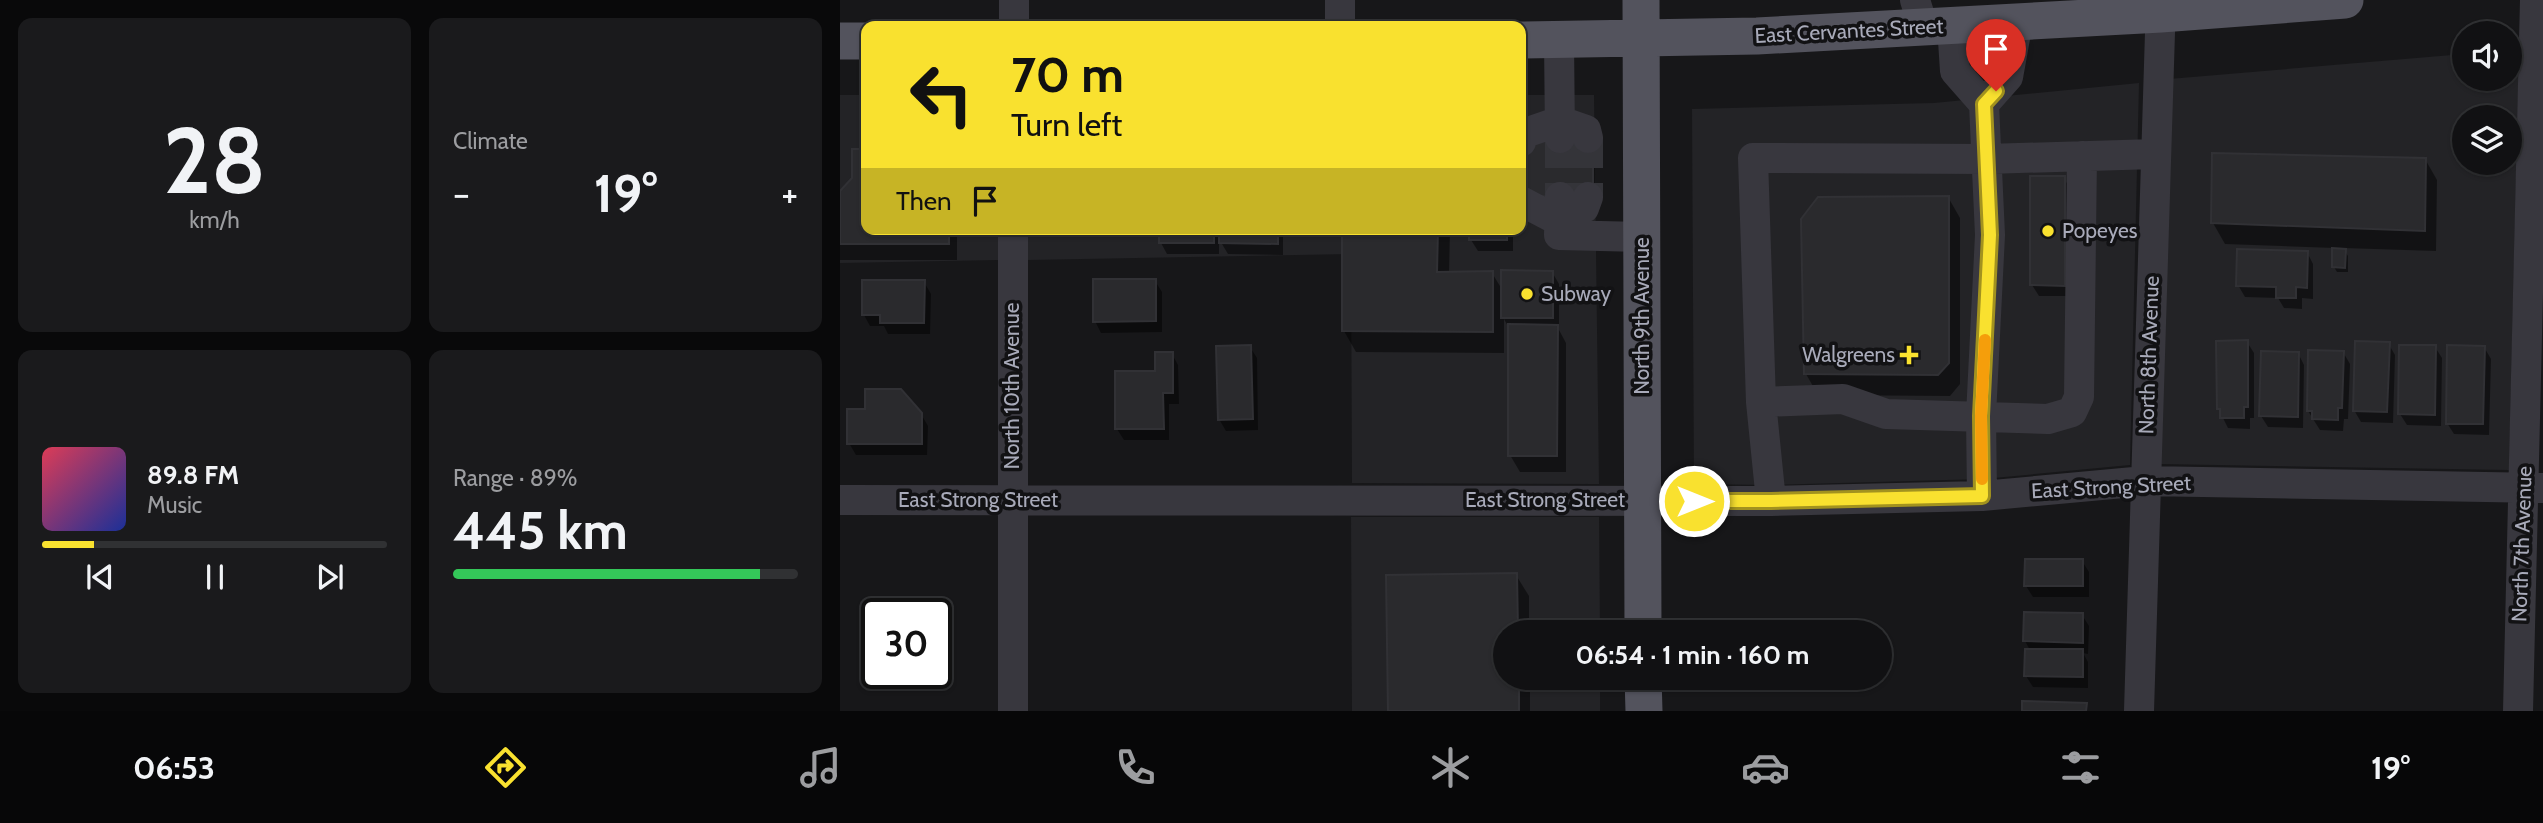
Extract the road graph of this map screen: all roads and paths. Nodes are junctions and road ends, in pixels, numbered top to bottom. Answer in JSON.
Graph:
{"nodes":[{"id":1,"x":1014,"y":0,"type":"edge"},
{"id":2,"x":1340,"y":0,"type":"edge"},
{"id":3,"x":1641,"y":0,"type":"edge"},
{"id":4,"x":2344,"y":0,"type":"edge"},
{"id":5,"x":2535,"y":0,"type":"edge"},
{"id":6,"x":2161,"y":7,"type":"edge"},
{"id":7,"x":1930,"y":17,"type":"edge"},
{"id":8,"x":1014,"y":21,"type":"edge"},
{"id":9,"x":1340,"y":21,"type":"edge"},
{"id":10,"x":2018,"y":21,"type":"junction"},
{"id":11,"x":1641,"y":39,"type":"junction"},
{"id":12,"x":1526,"y":40,"type":"edge"},
{"id":13,"x":1559,"y":40,"type":"junction"},
{"id":14,"x":840,"y":41,"type":"edge"},
{"id":15,"x":861,"y":41,"type":"edge"},
{"id":16,"x":1984,"y":104,"type":"junction"},
{"id":17,"x":2537,"y":132,"type":"edge"},
{"id":18,"x":1526,"y":134,"type":"edge"},
{"id":19,"x":2155,"y":154,"type":"junction"},
{"id":20,"x":2082,"y":156,"type":"junction"},
{"id":21,"x":1987,"y":159,"type":"junction"},
{"id":22,"x":1526,"y":201,"type":"edge"},
{"id":23,"x":1013,"y":235,"type":"edge"},
{"id":24,"x":1642,"y":237,"type":"junction"},
{"id":25,"x":1760,"y":401,"type":"junction"},
{"id":26,"x":1981,"y":416,"type":"junction"},
{"id":27,"x":2145,"y":481,"type":"junction"},
{"id":28,"x":2533,"y":488,"type":"edge"},
{"id":29,"x":1982,"y":496,"type":"junction"},
{"id":30,"x":840,"y":500,"type":"edge"},
{"id":31,"x":1012,"y":500,"type":"junction"},
{"id":32,"x":1642,"y":500,"type":"junction"},
{"id":33,"x":1771,"y":501,"type":"junction"},
{"id":34,"x":1643,"y":620,"type":"edge"},
{"id":35,"x":1643,"y":690,"type":"edge"},
{"id":36,"x":1013,"y":711,"type":"edge"},
{"id":37,"x":1644,"y":711,"type":"edge"},
{"id":38,"x":2139,"y":711,"type":"edge"},
{"id":39,"x":2518,"y":711,"type":"edge"}],
"edges":[{"from":1,"to":8,"type":"street"},
{"from":2,"to":9,"type":"street"},
{"from":3,"to":11,"type":"main road","name":"North 9th Avenue"},
{"from":4,"to":6,"type":"main road","name":"East Cervantes Street"},
{"from":5,"to":17,"type":"street","name":"North 7th Avenue"},
{"from":6,"to":10,"type":"main road","name":"East Cervantes Street"},
{"from":6,"to":19,"type":"street","name":"North 8th Avenue"},
{"from":7,"to":10,"type":"main road","name":"East Cervantes Street"},
{"from":7,"to":11,"type":"main road","name":"East Cervantes Street"},
{"from":7,"to":16,"type":"street"},
{"from":10,"to":16,"type":"street"},
{"from":11,"to":13,"type":"main road","name":"East Cervantes Street"},
{"from":11,"to":24,"type":"main road","name":"North 9th Avenue"},
{"from":12,"to":13,"type":"main road","name":"East Cervantes Street"},
{"from":13,"to":18,"type":"street"},
{"from":14,"to":15,"type":"main road"},
{"from":16,"to":21,"type":"street"},
{"from":17,"to":28,"type":"street","name":"North 7th Avenue"},
{"from":19,"to":20,"type":"street"},
{"from":19,"to":27,"type":"street","name":"North 8th Avenue"},
{"from":20,"to":21,"type":"street"},
{"from":20,"to":26,"type":"street"},
{"from":21,"to":25,"type":"street"},
{"from":21,"to":26,"type":"street"},
{"from":22,"to":24,"type":"street"},
{"from":23,"to":31,"type":"street","name":"North 10th Avenue"},
{"from":24,"to":32,"type":"main road","name":"North 9th Avenue"},
{"from":25,"to":26,"type":"street"},
{"from":25,"to":33,"type":"street"},
{"from":26,"to":29,"type":"street"},
{"from":27,"to":28,"type":"street","name":"East Strong Street"},
{"from":27,"to":29,"type":"street","name":"East Strong Street"},
{"from":27,"to":38,"type":"street","name":"North 8th Avenue"},
{"from":28,"to":39,"type":"street","name":"North 7th Avenue"},
{"from":29,"to":33,"type":"street","name":"East Strong Street"},
{"from":30,"to":31,"type":"street","name":"East Strong Street"},
{"from":31,"to":32,"type":"street","name":"East Strong Street"},
{"from":31,"to":36,"type":"street","name":"North 10th Avenue"},
{"from":32,"to":33,"type":"street","name":"East Strong Street"},
{"from":32,"to":34,"type":"main road","name":"North 9th Avenue"},
{"from":35,"to":37,"type":"main road"}]}
